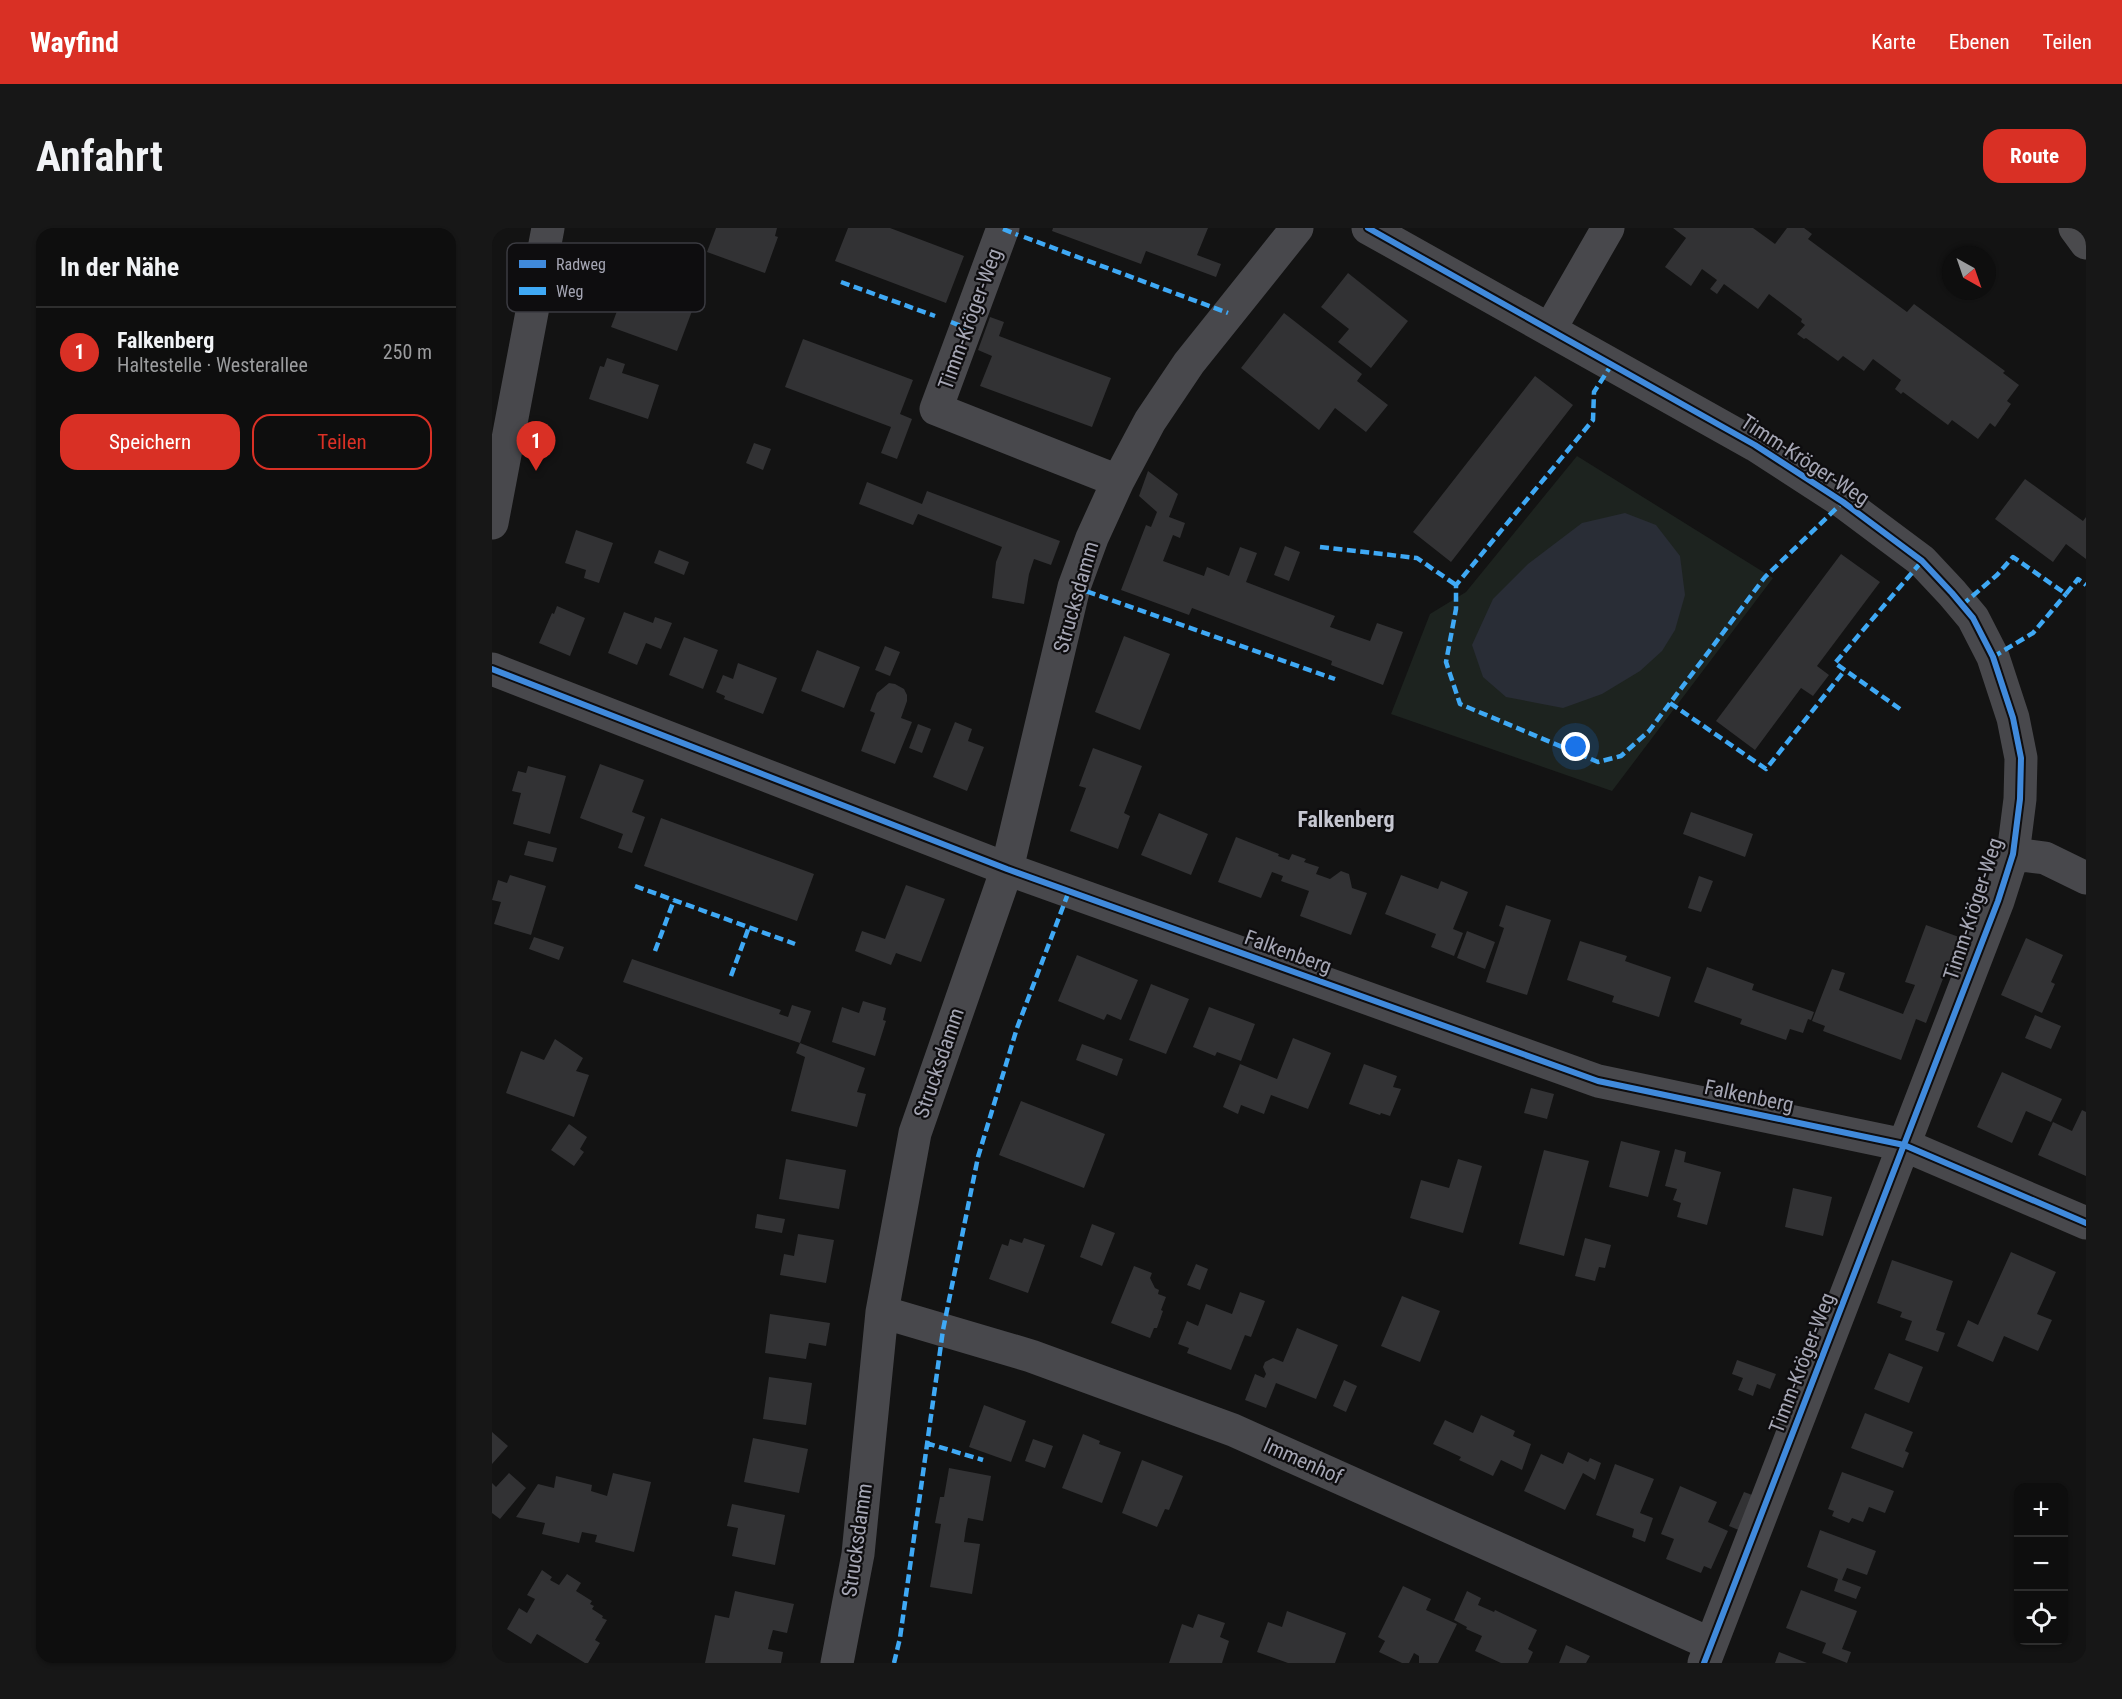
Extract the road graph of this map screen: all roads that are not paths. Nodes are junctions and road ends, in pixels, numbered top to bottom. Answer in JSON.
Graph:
{"nodes":[{"id":1,"x":548,"y":228,"type":"edge"},
{"id":2,"x":1003,"y":228,"type":"edge"},
{"id":3,"x":1297,"y":228,"type":"edge"},
{"id":4,"x":1368,"y":228,"type":"edge"},
{"id":5,"x":1608,"y":228,"type":"edge"},
{"id":6,"x":2075,"y":228,"type":"edge"},
{"id":7,"x":545,"y":243,"type":"edge"},
{"id":8,"x":2086,"y":243,"type":"edge"},
{"id":9,"x":532,"y":312,"type":"edge"},
{"id":10,"x":1550,"y":329,"type":"junction"},
{"id":11,"x":1118,"y":481,"type":"junction"},
{"id":12,"x":492,"y":523,"type":"edge"},
{"id":13,"x":492,"y":669,"type":"edge"},
{"id":14,"x":2013,"y":854,"type":"junction"},
{"id":15,"x":1007,"y":869,"type":"junction"},
{"id":16,"x":2086,"y":878,"type":"edge"},
{"id":17,"x":1904,"y":1145,"type":"junction"},
{"id":18,"x":2086,"y":1223,"type":"edge"},
{"id":19,"x":882,"y":1312,"type":"junction"},
{"id":20,"x":1707,"y":1654,"type":"edge"},
{"id":21,"x":837,"y":1663,"type":"edge"}],
"edges":[{"from":1,"to":7,"type":"street"},
{"from":2,"to":11,"type":"street","name":"Timm-Kröger-Weg"},
{"from":3,"to":11,"type":"street","name":"Strucksdamm"},
{"from":4,"to":10,"type":"street","name":"Timm-Kröger-Weg"},
{"from":5,"to":10,"type":"street"},
{"from":6,"to":8,"type":"highway"},
{"from":9,"to":12,"type":"street"},
{"from":10,"to":14,"type":"street","name":"Timm-Kröger-Weg"},
{"from":11,"to":15,"type":"street","name":"Strucksdamm"},
{"from":13,"to":15,"type":"street","name":"Falkenberg"},
{"from":14,"to":16,"type":"street","name":"Timm-Kröger-Weg"},
{"from":14,"to":17,"type":"street","name":"Timm-Kröger-Weg"},
{"from":15,"to":17,"type":"street","name":"Falkenberg"},
{"from":15,"to":19,"type":"street","name":"Strucksdamm"},
{"from":17,"to":18,"type":"street","name":"Falkenberg"},
{"from":17,"to":20,"type":"street","name":"Timm-Kröger-Weg"},
{"from":19,"to":20,"type":"street","name":"Immenhof"},
{"from":19,"to":21,"type":"street","name":"Strucksdamm"}]}
